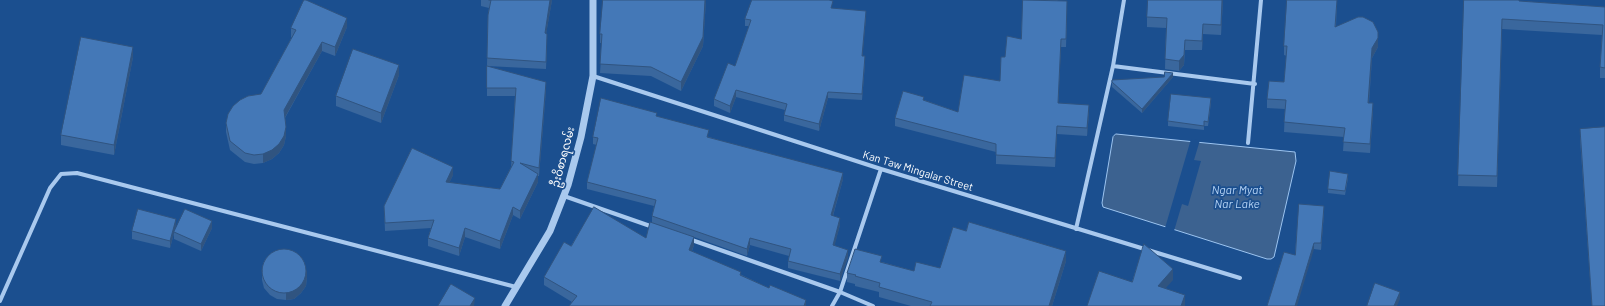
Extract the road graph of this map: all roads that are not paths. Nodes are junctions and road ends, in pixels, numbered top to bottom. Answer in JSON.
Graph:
{"nodes":[{"id":1,"x":593,"y":0,"type":"edge"},
{"id":2,"x":1124,"y":0,"type":"edge"},
{"id":3,"x":1261,"y":0,"type":"edge"},
{"id":4,"x":1113,"y":66,"type":"junction"},
{"id":5,"x":593,"y":76,"type":"junction"},
{"id":6,"x":1254,"y":84,"type":"junction"},
{"id":7,"x":1248,"y":143,"type":"dead end"},
{"id":8,"x":881,"y":169,"type":"junction"},
{"id":9,"x":564,"y":196,"type":"junction"},
{"id":10,"x":1076,"y":228,"type":"junction"},
{"id":11,"x":661,"y":230,"type":"edge"},
{"id":12,"x":683,"y":238,"type":"edge"},
{"id":13,"x":1240,"y":278,"type":"dead end"},
{"id":14,"x":516,"y":287,"type":"junction"},
{"id":15,"x":840,"y":292,"type":"junction"},
{"id":16,"x":0,"y":301,"type":"edge"},
{"id":17,"x":505,"y":306,"type":"edge"},
{"id":18,"x":832,"y":306,"type":"edge"},
{"id":19,"x":873,"y":306,"type":"edge"}],
"edges":[{"from":1,"to":5,"type":"street","name":"ဦးဝိစာရလမ်း"},
{"from":2,"to":4,"type":"street"},
{"from":3,"to":6,"type":"street"},
{"from":4,"to":6,"type":"street"},
{"from":4,"to":10,"type":"street"},
{"from":5,"to":8,"type":"street","name":"Kan Taw Mingalar Street"},
{"from":5,"to":9,"type":"street","name":"ဦးဝိစာရလမ်း"},
{"from":6,"to":7,"type":"street"},
{"from":8,"to":10,"type":"street","name":"Kan Taw Mingalar Street"},
{"from":8,"to":15,"type":"street"},
{"from":9,"to":11,"type":"street"},
{"from":9,"to":14,"type":"street","name":"ဦးဝိစာရလမ်း"},
{"from":10,"to":13,"type":"street","name":"Kan Taw Mingalar Street"},
{"from":12,"to":15,"type":"street"},
{"from":14,"to":16,"type":"street"},
{"from":14,"to":17,"type":"street","name":"ဦးဝိစာရလမ်း"},
{"from":15,"to":18,"type":"street"},
{"from":15,"to":19,"type":"street"}]}
